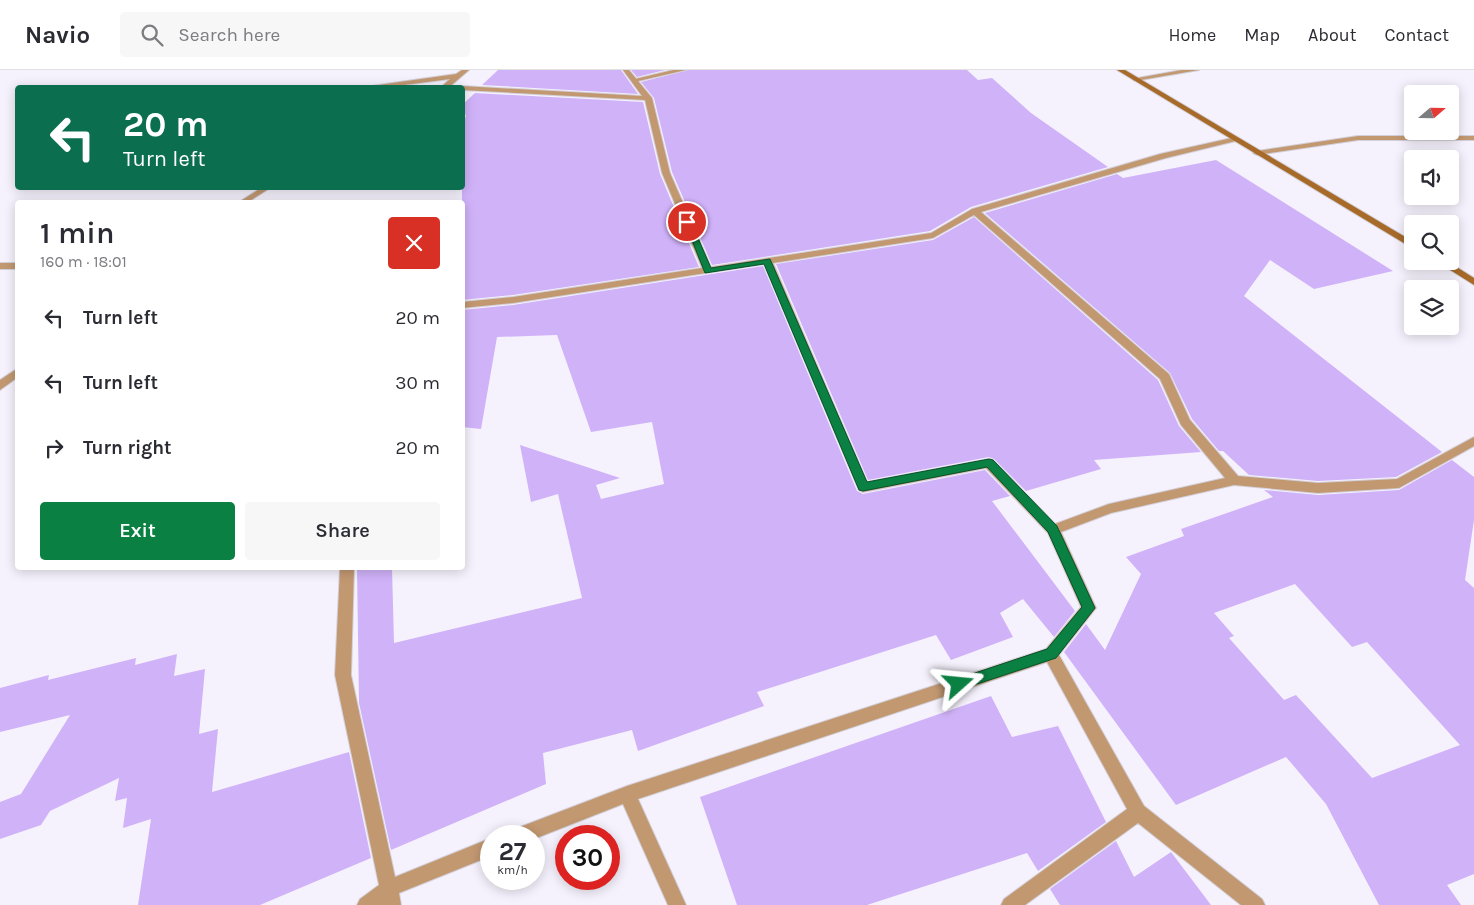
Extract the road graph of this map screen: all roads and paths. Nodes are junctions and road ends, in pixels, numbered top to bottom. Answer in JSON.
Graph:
{"nodes":[{"id":1,"x":466,"y":70,"type":"edge"},
{"id":2,"x":626,"y":70,"type":"edge"},
{"id":3,"x":683,"y":70,"type":"edge"},
{"id":4,"x":1120,"y":70,"type":"edge"},
{"id":5,"x":1196,"y":70,"type":"edge"},
{"id":6,"x":458,"y":76,"type":"junction"},
{"id":7,"x":634,"y":80,"type":"junction"},
{"id":8,"x":1135,"y":80,"type":"junction"},
{"id":9,"x":384,"y":85,"type":"edge"},
{"id":10,"x":447,"y":85,"type":"edge"},
{"id":11,"x":465,"y":88,"type":"edge"},
{"id":12,"x":648,"y":98,"type":"junction"},
{"id":13,"x":1233,"y":138,"type":"junction"},
{"id":14,"x":1474,"y":138,"type":"edge"},
{"id":15,"x":1257,"y":153,"type":"junction"},
{"id":16,"x":263,"y":190,"type":"edge"},
{"id":17,"x":246,"y":200,"type":"edge"},
{"id":18,"x":975,"y":211,"type":"junction"},
{"id":19,"x":1404,"y":240,"type":"edge"},
{"id":20,"x":767,"y":260,"type":"junction"},
{"id":21,"x":0,"y":266,"type":"edge"},
{"id":22,"x":15,"y":266,"type":"edge"},
{"id":23,"x":1455,"y":270,"type":"edge"},
{"id":24,"x":708,"y":271,"type":"junction"},
{"id":25,"x":1474,"y":282,"type":"edge"},
{"id":26,"x":465,"y":305,"type":"edge"},
{"id":27,"x":15,"y":374,"type":"edge"},
{"id":28,"x":0,"y":386,"type":"edge"},
{"id":29,"x":1474,"y":441,"type":"edge"},
{"id":30,"x":1234,"y":480,"type":"junction"},
{"id":31,"x":1053,"y":530,"type":"junction"},
{"id":32,"x":348,"y":570,"type":"edge"},
{"id":33,"x":1051,"y":654,"type":"junction"},
{"id":34,"x":627,"y":794,"type":"junction"},
{"id":35,"x":1138,"y":812,"type":"junction"},
{"id":36,"x":545,"y":826,"type":"edge"},
{"id":37,"x":480,"y":852,"type":"edge"},
{"id":38,"x":390,"y":896,"type":"edge"},
{"id":39,"x":366,"y":905,"type":"edge"},
{"id":40,"x":676,"y":905,"type":"edge"},
{"id":41,"x":1010,"y":905,"type":"edge"},
{"id":42,"x":1256,"y":905,"type":"edge"}],
"edges":[{"from":1,"to":6,"type":"street"},
{"from":2,"to":7,"type":"street"},
{"from":3,"to":7,"type":"street"},
{"from":4,"to":8,"type":"main road"},
{"from":5,"to":8,"type":"street"},
{"from":6,"to":9,"type":"street"},
{"from":6,"to":10,"type":"street"},
{"from":7,"to":12,"type":"street"},
{"from":8,"to":13,"type":"main road"},
{"from":11,"to":12,"type":"street"},
{"from":12,"to":24,"type":"street"},
{"from":13,"to":15,"type":"main road"},
{"from":13,"to":18,"type":"street"},
{"from":14,"to":15,"type":"street"},
{"from":15,"to":19,"type":"main road"},
{"from":16,"to":17,"type":"street"},
{"from":18,"to":20,"type":"street"},
{"from":18,"to":30,"type":"street"},
{"from":20,"to":24,"type":"street"},
{"from":20,"to":31,"type":"street"},
{"from":21,"to":22,"type":"street"},
{"from":23,"to":25,"type":"main road"},
{"from":24,"to":26,"type":"street"},
{"from":27,"to":28,"type":"street"},
{"from":29,"to":30,"type":"street"},
{"from":30,"to":31,"type":"street"},
{"from":31,"to":33,"type":"street"},
{"from":32,"to":38,"type":"street"},
{"from":33,"to":34,"type":"street"},
{"from":33,"to":35,"type":"street"},
{"from":34,"to":36,"type":"street"},
{"from":34,"to":40,"type":"street"},
{"from":35,"to":41,"type":"street"},
{"from":35,"to":42,"type":"street"},
{"from":37,"to":38,"type":"street"},
{"from":38,"to":39,"type":"street"}]}
